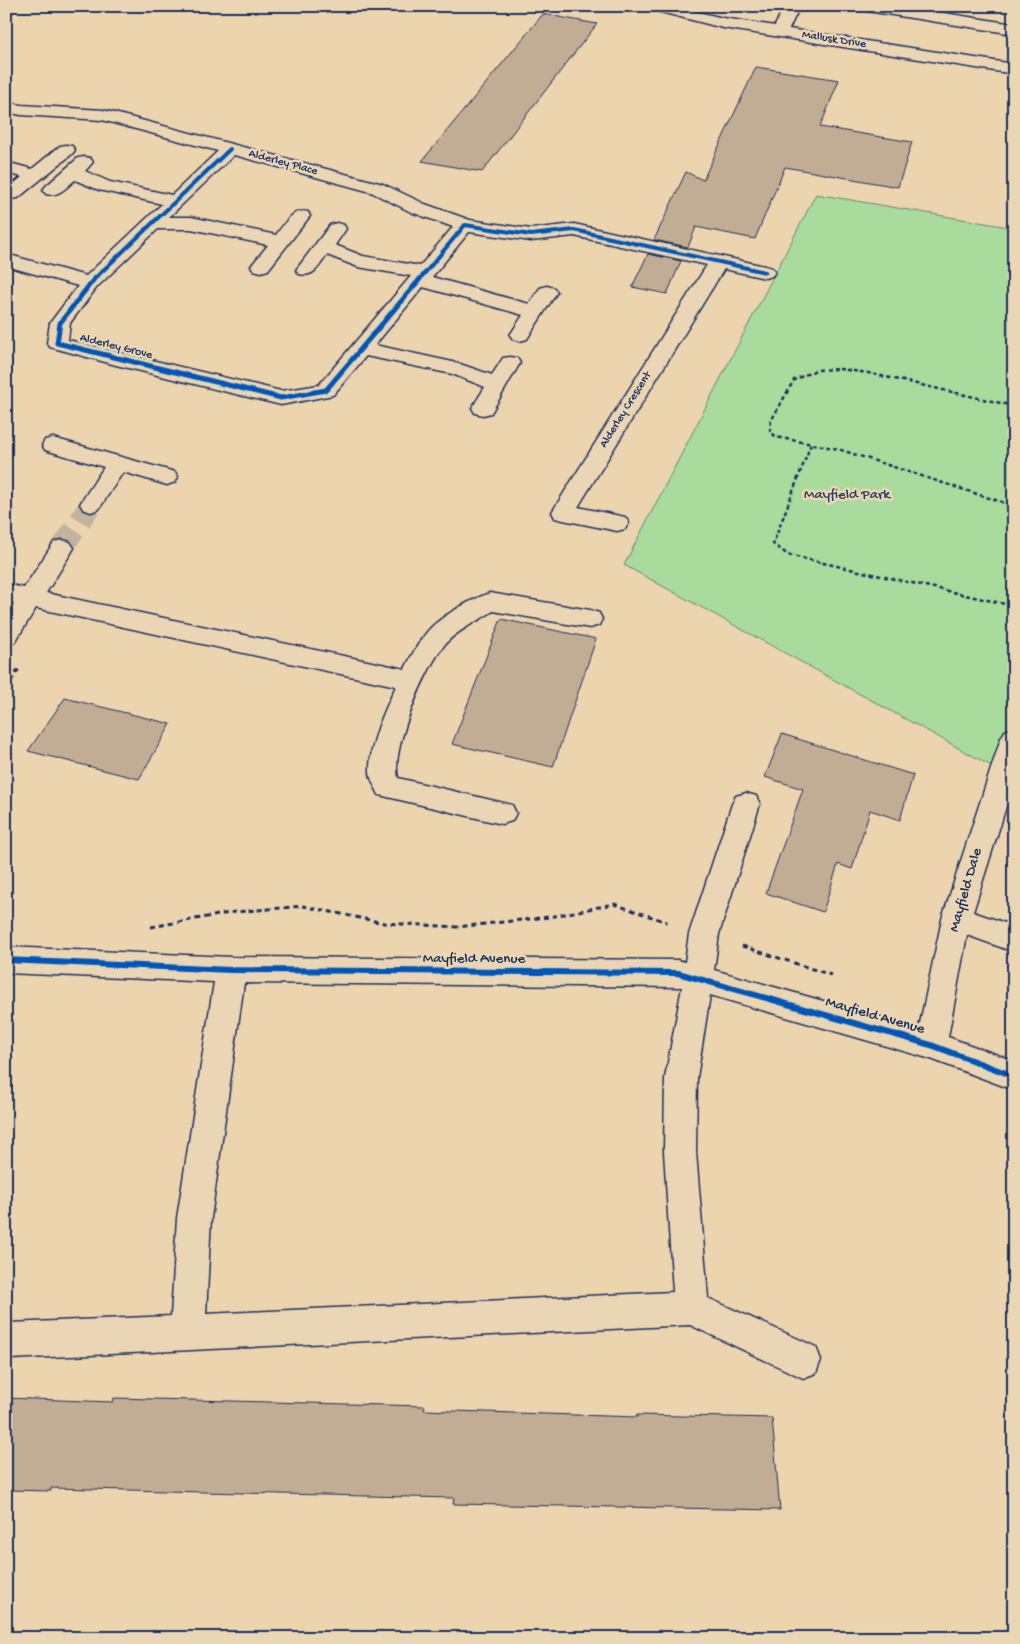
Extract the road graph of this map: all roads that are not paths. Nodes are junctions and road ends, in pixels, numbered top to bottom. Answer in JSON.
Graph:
{"nodes":[{"id":1,"x":655,"y":6,"type":"edge"},
{"id":2,"x":792,"y":6,"type":"edge"},
{"id":3,"x":867,"y":6,"type":"edge"},
{"id":4,"x":1014,"y":29,"type":"edge"},
{"id":5,"x":780,"y":32,"type":"junction"},
{"id":6,"x":1014,"y":69,"type":"edge"},
{"id":7,"x":6,"y":107,"type":"edge"},
{"id":8,"x":230,"y":149,"type":"junction"},
{"id":9,"x":66,"y":150,"type":"dead end"},
{"id":10,"x":6,"y":167,"type":"edge"},
{"id":11,"x":35,"y":175,"type":"junction"},
{"id":12,"x":52,"y":190,"type":"dead end"},
{"id":13,"x":12,"y":194,"type":"dead end"},
{"id":14,"x":175,"y":202,"type":"junction"},
{"id":15,"x":301,"y":216,"type":"dead end"},
{"id":16,"x":153,"y":223,"type":"junction"},
{"id":17,"x":465,"y":225,"type":"junction"},
{"id":18,"x":337,"y":229,"type":"dead end"},
{"id":19,"x":280,"y":242,"type":"junction"},
{"id":20,"x":323,"y":247,"type":"junction"},
{"id":21,"x":6,"y":260,"type":"edge"},
{"id":22,"x":718,"y":262,"type":"junction"},
{"id":23,"x":262,"y":266,"type":"dead end"},
{"id":24,"x":306,"y":270,"type":"dead end"},
{"id":25,"x":765,"y":272,"type":"dead end"},
{"id":26,"x":423,"y":277,"type":"junction"},
{"id":27,"x":90,"y":283,"type":"junction"},
{"id":28,"x":547,"y":292,"type":"dead end"},
{"id":29,"x":534,"y":312,"type":"junction"},
{"id":30,"x":520,"y":335,"type":"dead end"},
{"id":31,"x":361,"y":348,"type":"junction"},
{"id":32,"x":510,"y":363,"type":"dead end"},
{"id":33,"x":497,"y":384,"type":"junction"},
{"id":34,"x":482,"y":408,"type":"dead end"},
{"id":35,"x":53,"y":445,"type":"dead end"},
{"id":36,"x":118,"y":463,"type":"junction"},
{"id":37,"x":168,"y":477,"type":"dead end"},
{"id":38,"x":91,"y":504,"type":"tunnel mouth"},
{"id":39,"x":617,"y":523,"type":"dead end"},
{"id":40,"x":62,"y":548,"type":"tunnel mouth"},
{"id":41,"x":18,"y":596,"type":"edge"},
{"id":42,"x":590,"y":619,"type":"dead end"},
{"id":43,"x":6,"y":636,"type":"edge"},
{"id":44,"x":412,"y":680,"type":"junction"},
{"id":45,"x":1014,"y":738,"type":"edge"},
{"id":46,"x":746,"y":804,"type":"dead end"},
{"id":47,"x":502,"y":813,"type":"dead end"},
{"id":48,"x":956,"y":920,"type":"junction"},
{"id":49,"x":1014,"y":939,"type":"edge"},
{"id":50,"x":6,"y":960,"type":"edge"},
{"id":51,"x":231,"y":970,"type":"junction"},
{"id":52,"x":698,"y":979,"type":"junction"},
{"id":53,"x":931,"y":1045,"type":"junction"},
{"id":54,"x":1014,"y":1076,"type":"edge"},
{"id":55,"x":691,"y":1308,"type":"junction"},
{"id":56,"x":187,"y":1333,"type":"junction"},
{"id":57,"x":10,"y":1342,"type":"dead end"},
{"id":58,"x":803,"y":1360,"type":"dead end"}],
"edges":[{"from":1,"to":5,"type":"street","name":"Mallusk Drive"},
{"from":2,"to":5,"type":"street"},
{"from":3,"to":4,"type":"street"},
{"from":5,"to":6,"type":"street","name":"Mallusk Drive"},
{"from":7,"to":8,"type":"street","name":"Alderley Place"},
{"from":8,"to":14,"type":"street","name":"Alderley Grove"},
{"from":8,"to":17,"type":"street","name":"Alderley Place"},
{"from":9,"to":11,"type":"street"},
{"from":10,"to":11,"type":"street"},
{"from":11,"to":13,"type":"street"},
{"from":12,"to":14,"type":"street"},
{"from":14,"to":16,"type":"street","name":"Alderley Grove"},
{"from":15,"to":19,"type":"street"},
{"from":16,"to":19,"type":"street"},
{"from":16,"to":27,"type":"street","name":"Alderley Grove"},
{"from":17,"to":22,"type":"street","name":"Alderley Place"},
{"from":17,"to":26,"type":"street"},
{"from":18,"to":20,"type":"street"},
{"from":19,"to":23,"type":"street"},
{"from":20,"to":24,"type":"street"},
{"from":20,"to":26,"type":"street"},
{"from":21,"to":27,"type":"street"},
{"from":22,"to":25,"type":"street","name":"Alderley Place"},
{"from":22,"to":39,"type":"street","name":"Alderley Crescent"},
{"from":26,"to":29,"type":"street"},
{"from":26,"to":31,"type":"street"},
{"from":27,"to":31,"type":"street","name":"Alderley Grove"},
{"from":28,"to":29,"type":"street"},
{"from":29,"to":30,"type":"street"},
{"from":31,"to":33,"type":"street"},
{"from":32,"to":33,"type":"street"},
{"from":33,"to":34,"type":"street"},
{"from":35,"to":36,"type":"street"},
{"from":36,"to":37,"type":"street"},
{"from":36,"to":38,"type":"street"},
{"from":40,"to":41,"type":"street"},
{"from":41,"to":43,"type":"street"},
{"from":41,"to":44,"type":"street"},
{"from":42,"to":44,"type":"street"},
{"from":44,"to":47,"type":"street"},
{"from":45,"to":48,"type":"street","name":"Mayfield Dale"},
{"from":46,"to":52,"type":"street"},
{"from":48,"to":49,"type":"street"},
{"from":48,"to":53,"type":"street","name":"Mayfield Dale"},
{"from":50,"to":51,"type":"street","name":"Mayfield Avenue"},
{"from":51,"to":52,"type":"street","name":"Mayfield Avenue"},
{"from":51,"to":56,"type":"street"},
{"from":52,"to":53,"type":"street","name":"Mayfield Avenue"},
{"from":52,"to":55,"type":"street"},
{"from":53,"to":54,"type":"street","name":"Mayfield Avenue"},
{"from":55,"to":56,"type":"street"},
{"from":55,"to":58,"type":"street"},
{"from":56,"to":57,"type":"street"}]}
